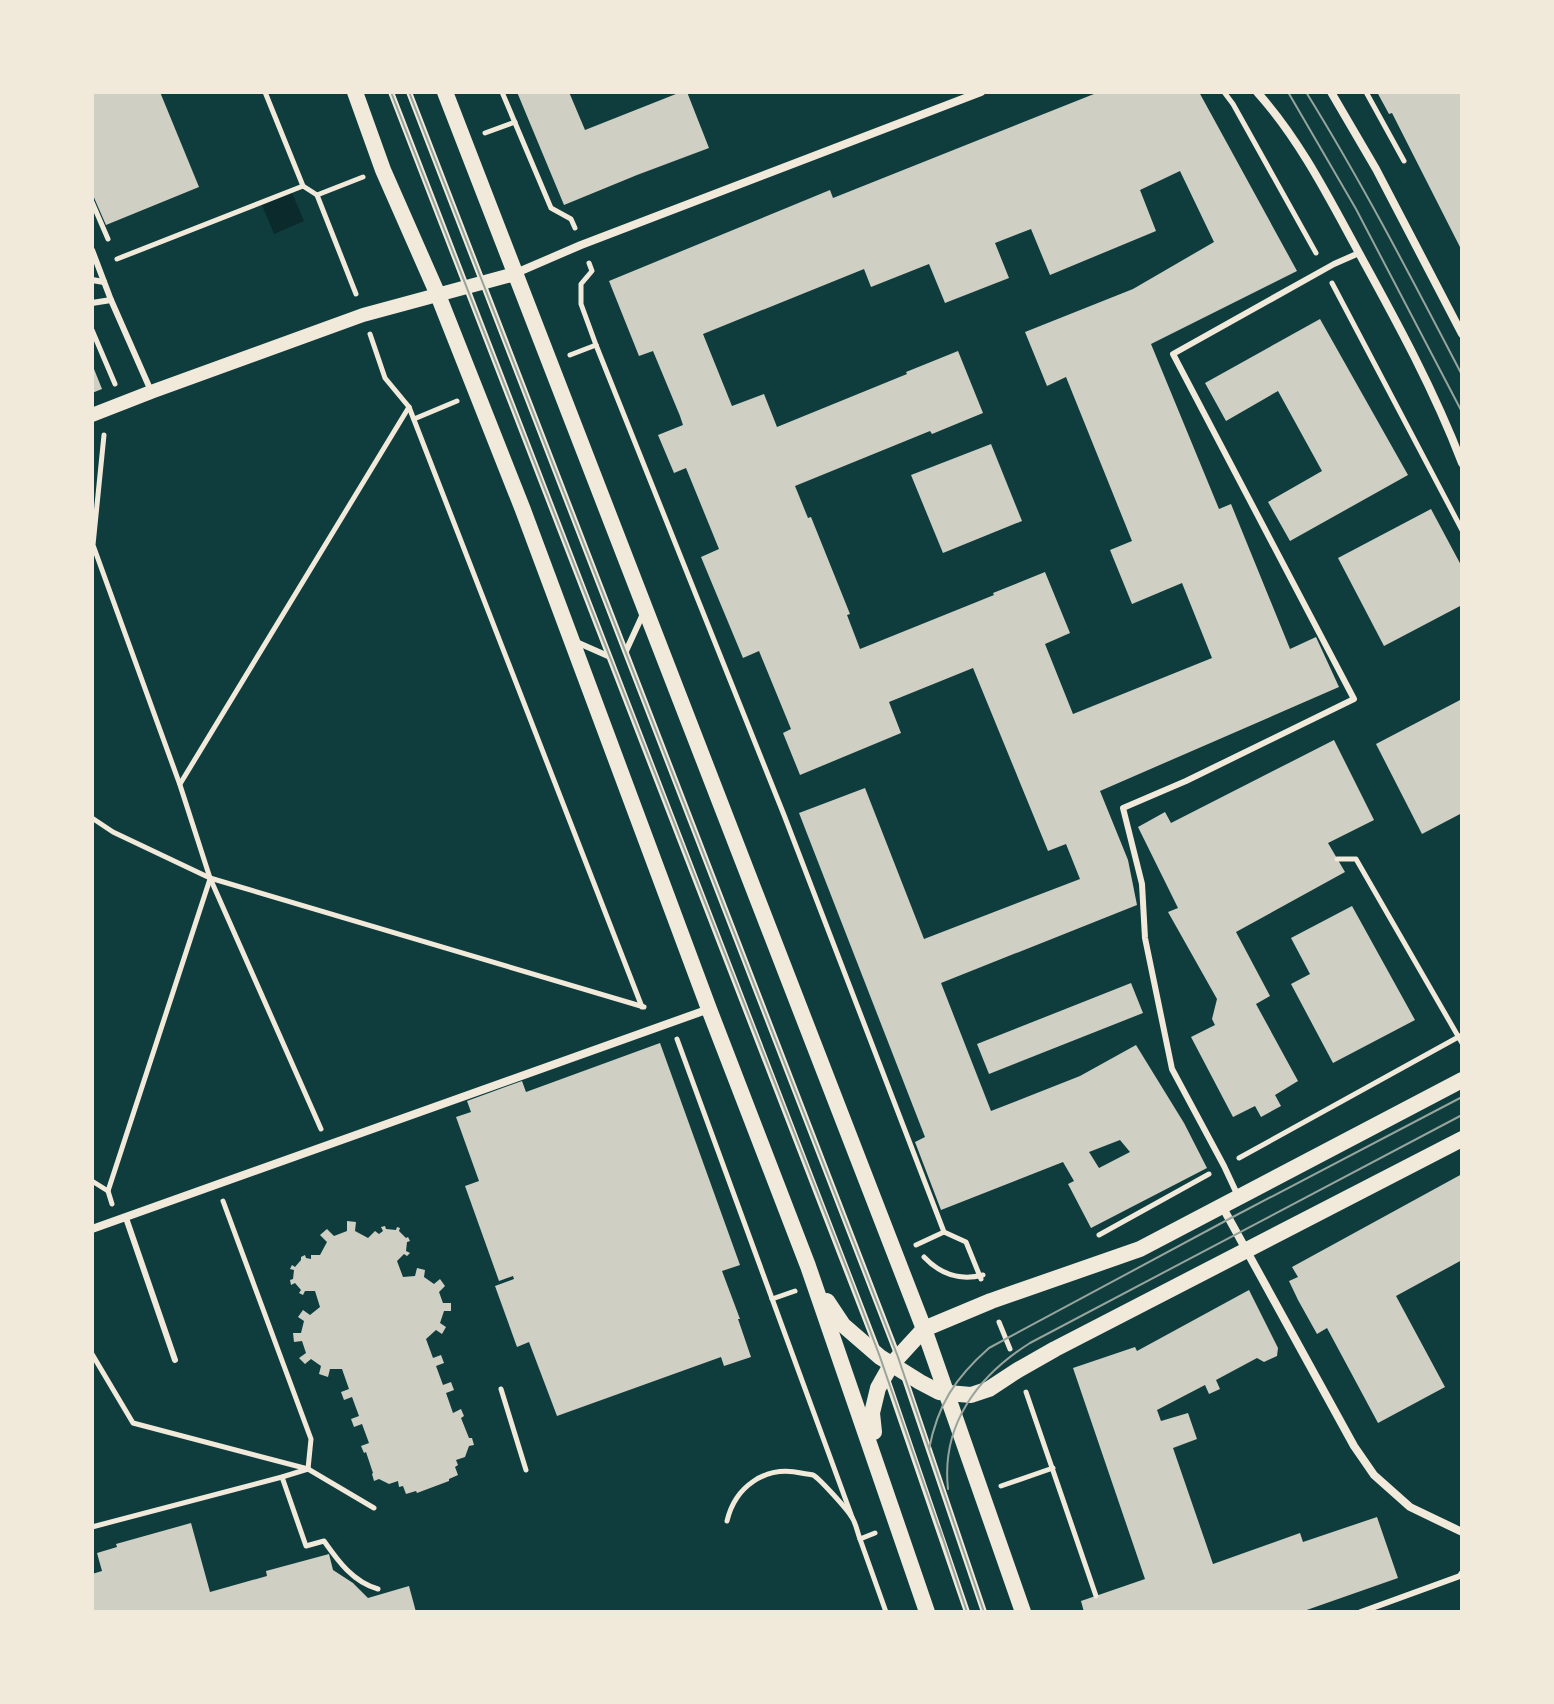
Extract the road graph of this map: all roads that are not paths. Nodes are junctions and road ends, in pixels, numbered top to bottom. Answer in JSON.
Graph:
{"nodes":[{"id":1,"x":355,"y":92,"type":"edge"},
{"id":2,"x":391,"y":92,"type":"edge"},
{"id":3,"x":409,"y":92,"type":"edge"},
{"id":4,"x":445,"y":92,"type":"edge"},
{"id":5,"x":981,"y":92,"type":"edge"},
{"id":6,"x":1257,"y":92,"type":"edge"},
{"id":7,"x":1331,"y":92,"type":"edge"},
{"id":8,"x":92,"y":250,"type":"edge"},
{"id":9,"x":1359,"y":253,"type":"junction"},
{"id":10,"x":515,"y":274,"type":"junction"},
{"id":11,"x":92,"y":280,"type":"edge"},
{"id":12,"x":104,"y":282,"type":"junction"},
{"id":13,"x":483,"y":282,"type":"junction"},
{"id":14,"x":466,"y":287,"type":"junction"},
{"id":15,"x":438,"y":295,"type":"junction"},
{"id":16,"x":111,"y":300,"type":"junction"},
{"id":17,"x":92,"y":303,"type":"edge"},
{"id":18,"x":1462,"y":334,"type":"edge"},
{"id":19,"x":151,"y":392,"type":"junction"},
{"id":20,"x":92,"y":415,"type":"edge"},
{"id":21,"x":1462,"y":463,"type":"edge"},
{"id":22,"x":646,"y":608,"type":"junction"},
{"id":23,"x":571,"y":639,"type":"junction"},
{"id":24,"x":626,"y":651,"type":"junction"},
{"id":25,"x":609,"y":657,"type":"junction"},
{"id":26,"x":709,"y":1009,"type":"junction"},
{"id":27,"x":1462,"y":1080,"type":"edge"},
{"id":28,"x":1462,"y":1139,"type":"edge"},
{"id":29,"x":1238,"y":1196,"type":"junction"},
{"id":30,"x":1221,"y":1205,"type":"junction"},
{"id":31,"x":126,"y":1218,"type":"junction"},
{"id":32,"x":92,"y":1229,"type":"edge"},
{"id":33,"x":1246,"y":1250,"type":"junction"},
{"id":34,"x":815,"y":1283,"type":"junction"},
{"id":35,"x":924,"y":1329,"type":"junction"},
{"id":36,"x":175,"y":1360,"type":"dead end"},
{"id":37,"x":891,"y":1365,"type":"junction"},
{"id":38,"x":948,"y":1393,"type":"junction"},
{"id":39,"x":877,"y":1461,"type":"junction"},
{"id":40,"x":1462,"y":1532,"type":"edge"},
{"id":41,"x":1462,"y":1573,"type":"edge"},
{"id":42,"x":927,"y":1612,"type":"edge"},
{"id":43,"x":967,"y":1612,"type":"edge"},
{"id":44,"x":984,"y":1612,"type":"edge"},
{"id":45,"x":1023,"y":1612,"type":"edge"},
{"id":46,"x":1361,"y":1612,"type":"edge"}],
"edges":[{"from":1,"to":15,"type":"main road"},
{"from":2,"to":14,"type":"lane"},
{"from":3,"to":13,"type":"lane"},
{"from":4,"to":10,"type":"main road"},
{"from":5,"to":10,"type":"street"},
{"from":6,"to":9,"type":"street"},
{"from":7,"to":18,"type":"street"},
{"from":8,"to":12,"type":"lane"},
{"from":9,"to":21,"type":"street"},
{"from":9,"to":29,"type":"lane"},
{"from":10,"to":13,"type":"street"},
{"from":10,"to":22,"type":"main road"},
{"from":11,"to":12,"type":"lane"},
{"from":12,"to":16,"type":"lane"},
{"from":13,"to":14,"type":"street"},
{"from":13,"to":24,"type":"lane"},
{"from":14,"to":15,"type":"street"},
{"from":14,"to":25,"type":"lane"},
{"from":15,"to":19,"type":"street"},
{"from":15,"to":23,"type":"main road"},
{"from":16,"to":17,"type":"lane"},
{"from":16,"to":19,"type":"lane"},
{"from":19,"to":20,"type":"street"},
{"from":22,"to":24,"type":"lane"},
{"from":22,"to":35,"type":"main road"},
{"from":23,"to":25,"type":"lane"},
{"from":23,"to":26,"type":"main road"},
{"from":24,"to":37,"type":"lane"},
{"from":25,"to":37,"type":"lane"},
{"from":26,"to":31,"type":"street"},
{"from":26,"to":34,"type":"main road"},
{"from":27,"to":29,"type":"main road"},
{"from":28,"to":33,"type":"main road"},
{"from":29,"to":30,"type":"main road"},
{"from":30,"to":33,"type":"street"},
{"from":30,"to":35,"type":"main road"},
{"from":31,"to":32,"type":"street"},
{"from":31,"to":36,"type":"lane"},
{"from":33,"to":38,"type":"main road"},
{"from":33,"to":40,"type":"street"},
{"from":34,"to":37,"type":"main road"},
{"from":34,"to":39,"type":"main road"},
{"from":35,"to":37,"type":"main road"},
{"from":35,"to":38,"type":"main road"},
{"from":37,"to":38,"type":"main road"},
{"from":37,"to":39,"type":"main road"},
{"from":37,"to":43,"type":"lane"},
{"from":37,"to":44,"type":"lane"},
{"from":38,"to":45,"type":"main road"},
{"from":39,"to":42,"type":"main road"},
{"from":41,"to":46,"type":"lane"}]}
